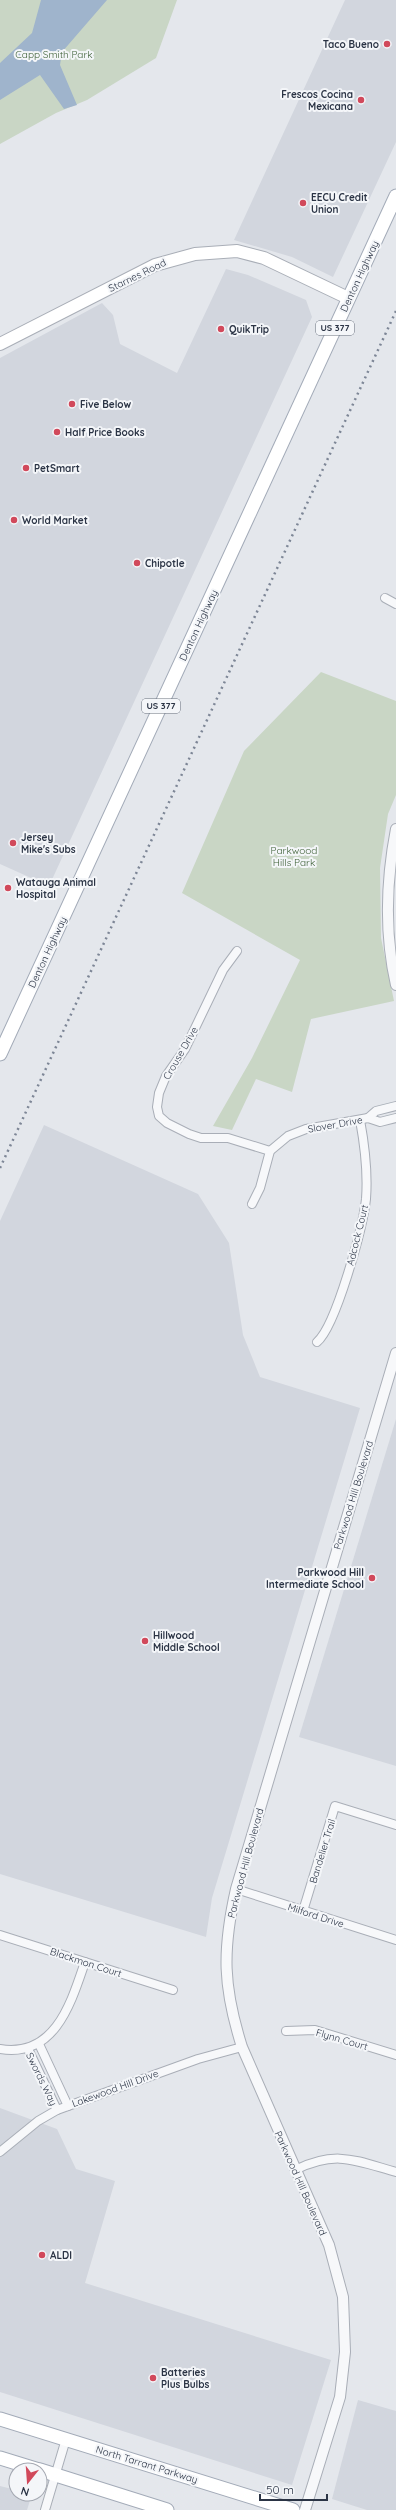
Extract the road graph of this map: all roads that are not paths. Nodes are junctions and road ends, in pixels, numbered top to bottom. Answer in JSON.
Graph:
{"nodes":[{"id":1,"x":396,"y":196,"type":"edge"},
{"id":2,"x":348,"y":298,"type":"junction"},
{"id":3,"x":0,"y":344,"type":"edge"},
{"id":4,"x":385,"y":598,"type":"dead end"},
{"id":5,"x":396,"y":604,"type":"edge"},
{"id":6,"x":396,"y":829,"type":"edge"},
{"id":7,"x":237,"y":951,"type":"dead end"},
{"id":8,"x":396,"y":985,"type":"edge"},
{"id":9,"x":0,"y":1054,"type":"edge"},
{"id":10,"x":396,"y":1106,"type":"edge"},
{"id":11,"x":396,"y":1118,"type":"edge"},
{"id":12,"x":364,"y":1119,"type":"junction"},
{"id":13,"x":270,"y":1151,"type":"junction"},
{"id":14,"x":252,"y":1204,"type":"dead end"},
{"id":15,"x":317,"y":1342,"type":"dead end"},
{"id":16,"x":396,"y":1353,"type":"edge"},
{"id":17,"x":396,"y":1825,"type":"edge"},
{"id":18,"x":236,"y":1889,"type":"junction"},
{"id":19,"x":303,"y":1911,"type":"junction"},
{"id":20,"x":0,"y":1935,"type":"edge"},
{"id":21,"x":396,"y":1940,"type":"edge"},
{"id":22,"x":85,"y":1962,"type":"junction"},
{"id":23,"x":173,"y":1990,"type":"dead end"},
{"id":24,"x":286,"y":2031,"type":"dead end"},
{"id":25,"x":39,"y":2044,"type":"junction"},
{"id":26,"x":242,"y":2047,"type":"junction"},
{"id":27,"x":0,"y":2049,"type":"edge"},
{"id":28,"x":28,"y":2049,"type":"junction"},
{"id":29,"x":396,"y":2055,"type":"edge"},
{"id":30,"x":68,"y":2106,"type":"junction"},
{"id":31,"x":57,"y":2110,"type":"junction"},
{"id":32,"x":0,"y":2152,"type":"edge"},
{"id":33,"x":295,"y":2170,"type":"junction"},
{"id":34,"x":396,"y":2172,"type":"edge"},
{"id":35,"x":0,"y":2419,"type":"edge"},
{"id":36,"x":66,"y":2439,"type":"junction"},
{"id":37,"x":0,"y":2458,"type":"edge"},
{"id":38,"x":13,"y":2462,"type":"edge"},
{"id":39,"x":48,"y":2473,"type":"edge"},
{"id":40,"x":55,"y":2475,"type":"junction"},
{"id":41,"x":44,"y":2510,"type":"edge"},
{"id":42,"x":167,"y":2510,"type":"edge"},
{"id":43,"x":293,"y":2510,"type":"edge"},
{"id":44,"x":305,"y":2510,"type":"edge"}],
"edges":[{"from":1,"to":2,"type":"main road","name":"Denton Highway","number":"US 377"},
{"from":2,"to":3,"type":"main road","name":"Starnes Road"},
{"from":2,"to":9,"type":"main road","name":"Denton Highway","number":"US 377"},
{"from":4,"to":5,"type":"street"},
{"from":6,"to":8,"type":"street"},
{"from":7,"to":13,"type":"street","name":"Crouse Drive"},
{"from":10,"to":12,"type":"street","name":"Slover Drive"},
{"from":11,"to":12,"type":"street","name":"Slover Drive"},
{"from":12,"to":13,"type":"street","name":"Slover Drive"},
{"from":12,"to":15,"type":"street","name":"Adcock Court"},
{"from":13,"to":14,"type":"street"},
{"from":16,"to":18,"type":"street","name":"Parkwood Hill Boulevard"},
{"from":17,"to":19,"type":"street","name":"Bandelier Trail"},
{"from":18,"to":19,"type":"street","name":"Milford Drive"},
{"from":18,"to":26,"type":"street","name":"Parkwood Hill Boulevard"},
{"from":19,"to":21,"type":"street","name":"Milford Drive"},
{"from":20,"to":22,"type":"street","name":"Blackmon Court"},
{"from":22,"to":23,"type":"street","name":"Blackmon Court"},
{"from":22,"to":25,"type":"street"},
{"from":24,"to":29,"type":"street","name":"Flynn Court"},
{"from":25,"to":28,"type":"street"},
{"from":25,"to":30,"type":"street","name":"Swords Way"},
{"from":26,"to":30,"type":"street","name":"Lakewood Hill Drive"},
{"from":26,"to":33,"type":"street","name":"Parkwood Hill Boulevard"},
{"from":27,"to":28,"type":"street"},
{"from":28,"to":31,"type":"street","name":"Swords Way"},
{"from":30,"to":31,"type":"street","name":"Lakewood Hill Drive"},
{"from":31,"to":32,"type":"street","name":"Lakewood Hill Drive"},
{"from":33,"to":34,"type":"street"},
{"from":33,"to":44,"type":"street","name":"Parkwood Hill Boulevard"},
{"from":35,"to":36,"type":"main road","name":"North Tarrant Parkway"},
{"from":36,"to":40,"type":"street"},
{"from":36,"to":43,"type":"main road","name":"North Tarrant Parkway"},
{"from":37,"to":38,"type":"main road"},
{"from":39,"to":40,"type":"main road"},
{"from":40,"to":41,"type":"street"},
{"from":40,"to":42,"type":"main road"}]}
